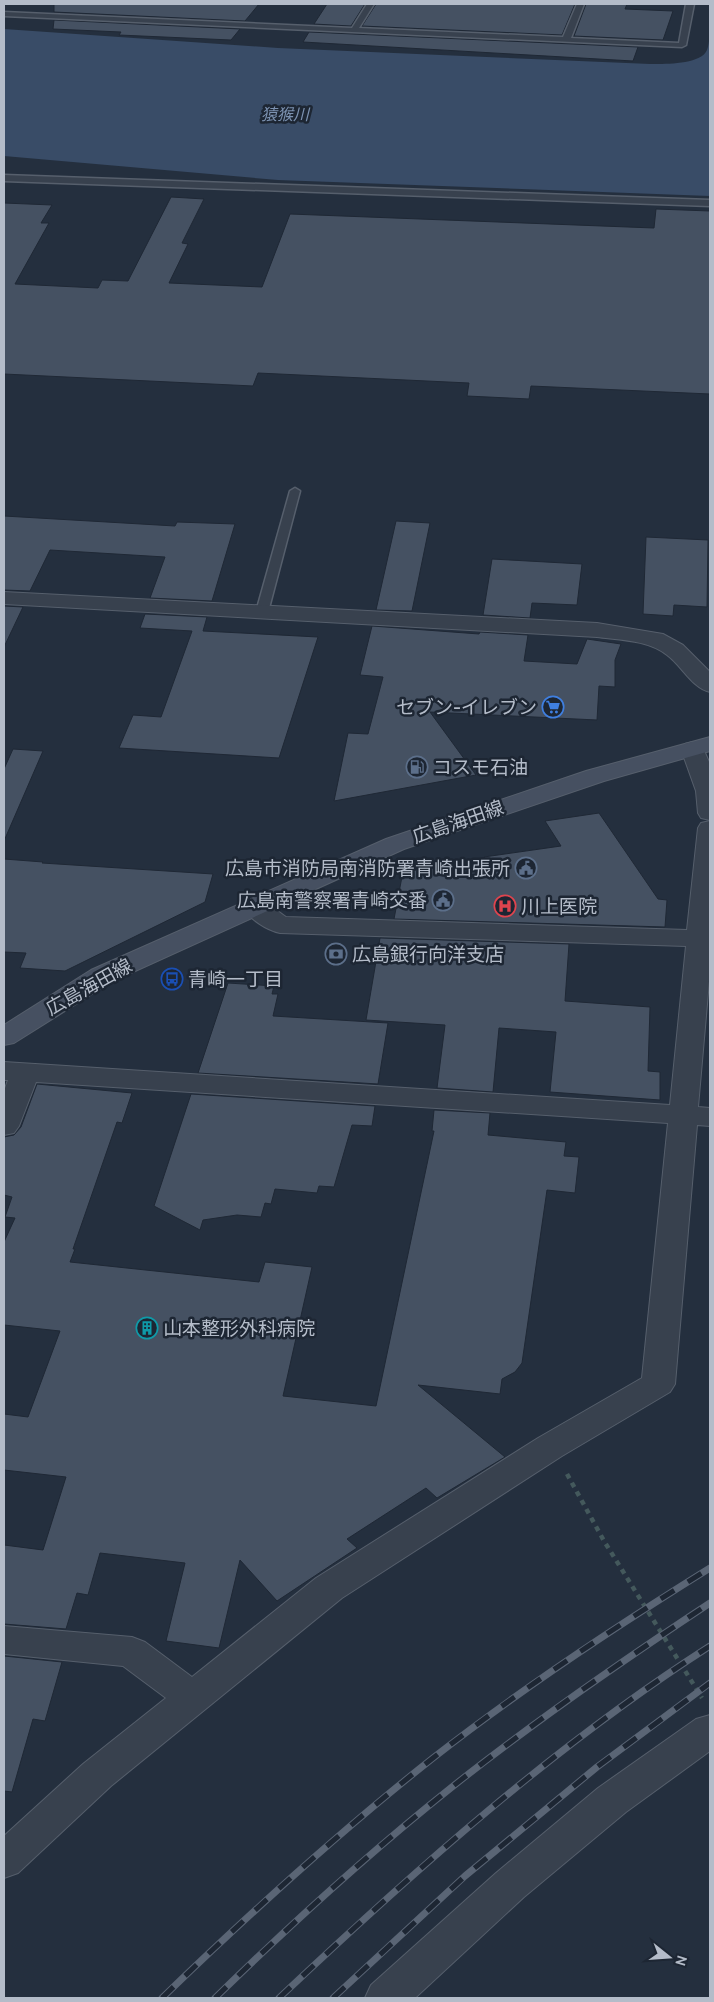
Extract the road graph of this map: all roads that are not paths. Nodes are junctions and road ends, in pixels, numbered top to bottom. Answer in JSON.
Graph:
{"nodes":[{"id":1,"x":370,"y":4,"type":"edge"},
{"id":2,"x":581,"y":4,"type":"edge"},
{"id":3,"x":690,"y":4,"type":"edge"},
{"id":4,"x":77,"y":10,"type":"dead end"},
{"id":5,"x":4,"y":14,"type":"edge"},
{"id":6,"x":71,"y":17,"type":"junction"},
{"id":7,"x":354,"y":30,"type":"junction"},
{"id":8,"x":566,"y":40,"type":"junction"},
{"id":9,"x":4,"y":178,"type":"edge"},
{"id":10,"x":710,"y":203,"type":"edge"},
{"id":11,"x":295,"y":491,"type":"dead end"},
{"id":12,"x":4,"y":598,"type":"edge"},
{"id":13,"x":262,"y":612,"type":"junction"},
{"id":14,"x":710,"y":685,"type":"edge"},
{"id":15,"x":702,"y":746,"type":"edge"},
{"id":16,"x":710,"y":813,"type":"edge"},
{"id":17,"x":710,"y":828,"type":"edge"},
{"id":18,"x":255,"y":907,"type":"junction"},
{"id":19,"x":706,"y":939,"type":"edge"},
{"id":20,"x":4,"y":1037,"type":"edge"},
{"id":21,"x":15,"y":1072,"type":"edge"},
{"id":22,"x":696,"y":1116,"type":"edge"},
{"id":23,"x":4,"y":1126,"type":"edge"},
{"id":24,"x":4,"y":1640,"type":"edge"},
{"id":25,"x":193,"y":1698,"type":"junction"},
{"id":26,"x":708,"y":1716,"type":"edge"},
{"id":27,"x":4,"y":1861,"type":"edge"},
{"id":28,"x":386,"y":1998,"type":"edge"}],
"edges":[{"from":1,"to":7,"type":"lane"},
{"from":2,"to":8,"type":"lane"},
{"from":3,"to":8,"type":"lane"},
{"from":4,"to":6,"type":"lane"},
{"from":5,"to":6,"type":"lane"},
{"from":6,"to":7,"type":"lane"},
{"from":7,"to":8,"type":"lane"},
{"from":9,"to":10,"type":"lane"},
{"from":11,"to":13,"type":"lane"},
{"from":12,"to":13,"type":"street"},
{"from":13,"to":14,"type":"street"},
{"from":15,"to":16,"type":"street"},
{"from":15,"to":18,"type":"main road","name":"広島海田線"},
{"from":17,"to":19,"type":"street"},
{"from":18,"to":19,"type":"street"},
{"from":18,"to":20,"type":"main road","name":"広島海田線"},
{"from":19,"to":22,"type":"street"},
{"from":21,"to":22,"type":"street"},
{"from":21,"to":23,"type":"street"},
{"from":22,"to":25,"type":"street"},
{"from":24,"to":25,"type":"street"},
{"from":25,"to":27,"type":"street"},
{"from":26,"to":28,"type":"street"}]}
